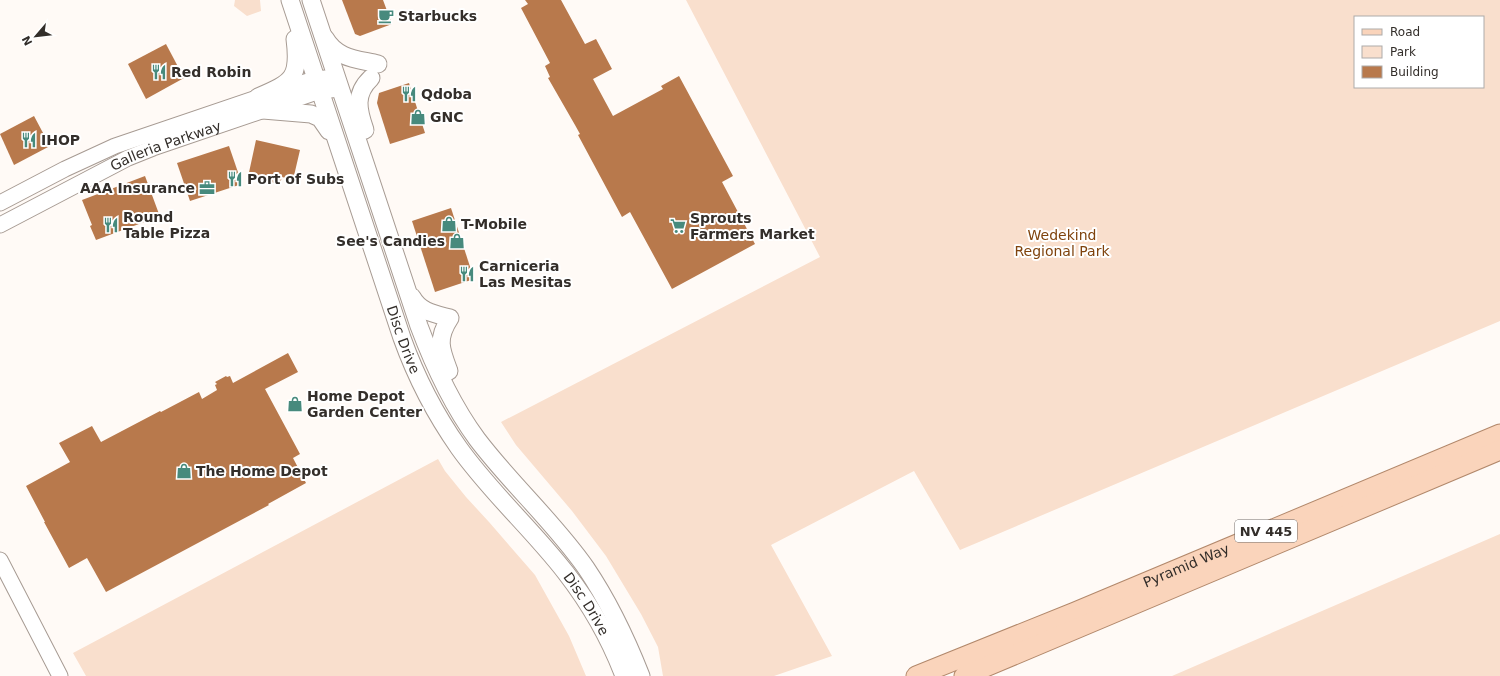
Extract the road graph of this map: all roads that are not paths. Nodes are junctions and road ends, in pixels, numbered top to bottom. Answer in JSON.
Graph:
{"nodes":[{"id":1,"x":311,"y":0,"type":"edge"},
{"id":2,"x":290,"y":1,"type":"edge"},
{"id":3,"x":318,"y":25,"type":"junction"},
{"id":4,"x":338,"y":83,"type":"junction"},
{"id":5,"x":317,"y":85,"type":"junction"},
{"id":6,"x":261,"y":104,"type":"junction"},
{"id":7,"x":336,"y":142,"type":"junction"},
{"id":8,"x":378,"y":201,"type":"junction"},
{"id":9,"x":0,"y":203,"type":"edge"},
{"id":10,"x":363,"y":222,"type":"junction"},
{"id":11,"x":0,"y":225,"type":"edge"},
{"id":12,"x":406,"y":284,"type":"junction"},
{"id":13,"x":419,"y":326,"type":"junction"},
{"id":14,"x":1500,"y":434,"type":"edge"},
{"id":15,"x":1500,"y":450,"type":"edge"},
{"id":16,"x":464,"y":454,"type":"junction"},
{"id":17,"x":493,"y":459,"type":"junction"},
{"id":18,"x":570,"y":547,"type":"junction"},
{"id":19,"x":0,"y":560,"type":"edge"},
{"id":20,"x":60,"y":676,"type":"edge"},
{"id":21,"x":624,"y":676,"type":"edge"},
{"id":22,"x":640,"y":676,"type":"edge"},
{"id":23,"x":916,"y":676,"type":"edge"},
{"id":24,"x":964,"y":676,"type":"edge"}],
"edges":[{"from":1,"to":3,"type":"main road","name":"Disc Drive"},
{"from":2,"to":5,"type":"main road","name":"Disc Drive"},
{"from":2,"to":6,"type":"main road"},
{"from":3,"to":4,"type":"main road","name":"Disc Drive"},
{"from":3,"to":8,"type":"main road"},
{"from":4,"to":5,"type":"street","name":"Galleria Parkway"},
{"from":4,"to":8,"type":"main road","name":"Disc Drive"},
{"from":5,"to":6,"type":"street","name":"Galleria Parkway"},
{"from":5,"to":7,"type":"main road","name":"Disc Drive"},
{"from":6,"to":7,"type":"main road"},
{"from":6,"to":9,"type":"street","name":"Galleria Parkway"},
{"from":6,"to":11,"type":"street","name":"Galleria Parkway"},
{"from":7,"to":10,"type":"main road","name":"Disc Drive"},
{"from":8,"to":12,"type":"main road","name":"Disc Drive"},
{"from":10,"to":13,"type":"main road"},
{"from":10,"to":16,"type":"main road","name":"Disc Drive"},
{"from":12,"to":13,"type":"main road","name":"Disc Drive"},
{"from":12,"to":17,"type":"main road"},
{"from":13,"to":17,"type":"main road","name":"Disc Drive"},
{"from":14,"to":23,"type":"main road","name":"Pyramid Way","number":"NV 445"},
{"from":15,"to":24,"type":"main road","name":"Pyramid Way","number":"NV 445"},
{"from":16,"to":18,"type":"main road"},
{"from":16,"to":21,"type":"main road","name":"Disc Drive"},
{"from":17,"to":18,"type":"main road","name":"Disc Drive"},
{"from":18,"to":22,"type":"main road","name":"Disc Drive"},
{"from":19,"to":20,"type":"street"}]}
